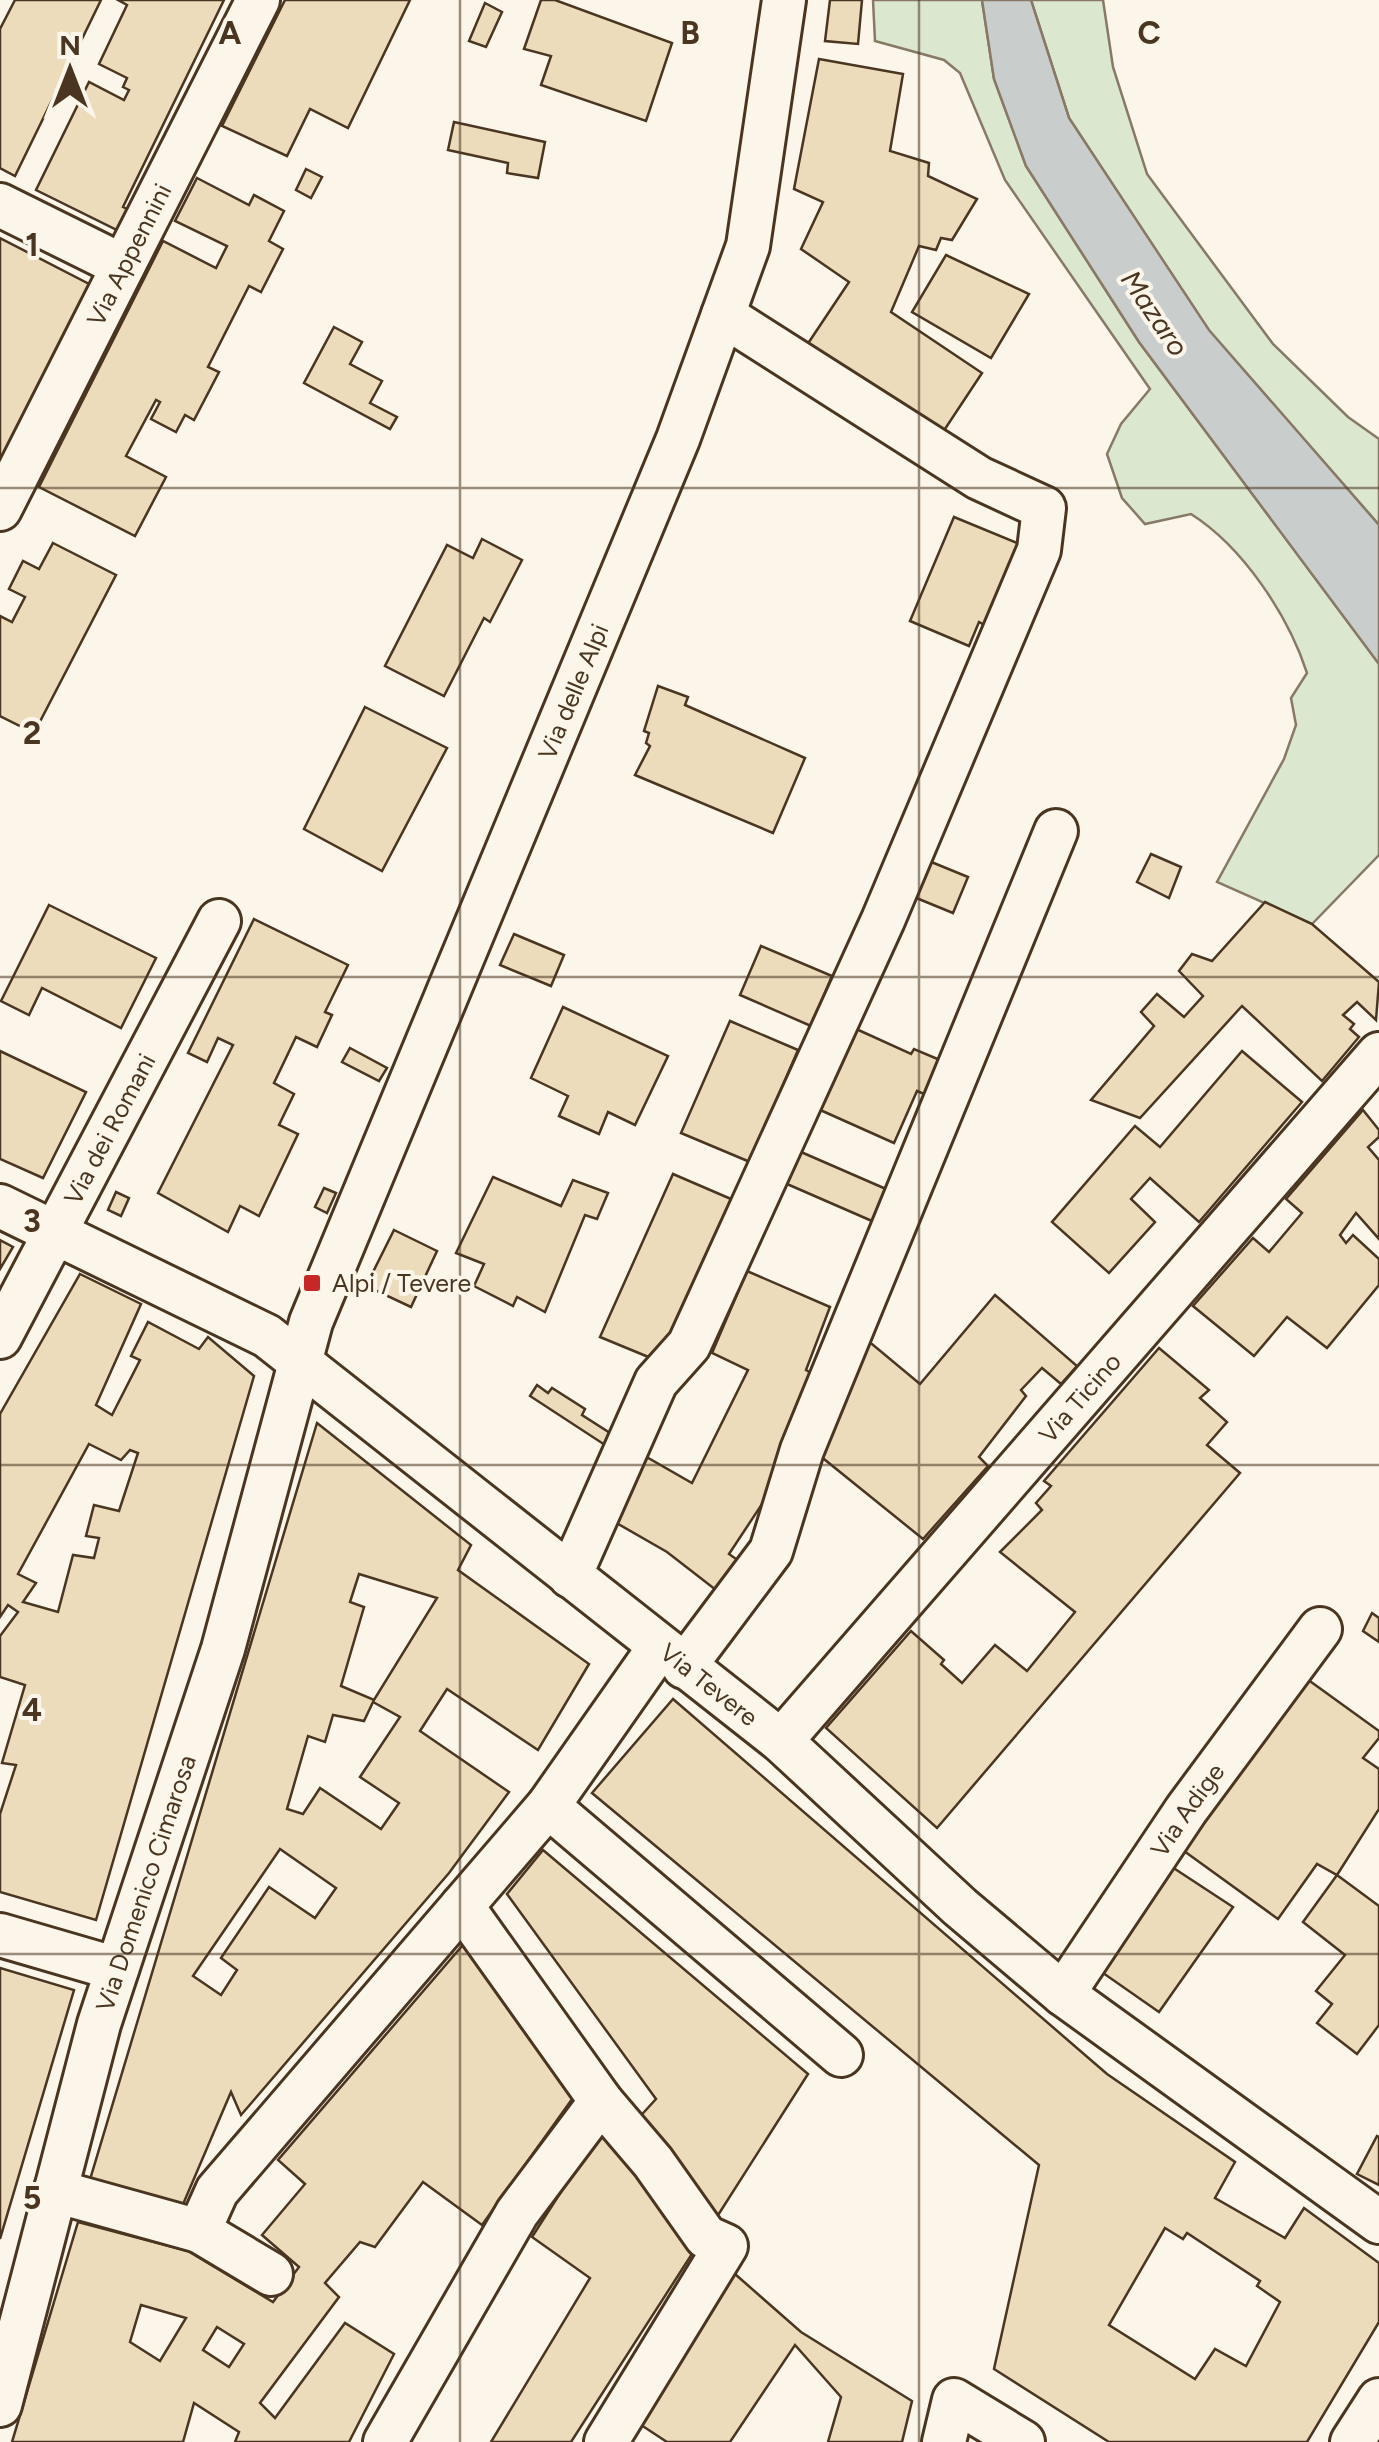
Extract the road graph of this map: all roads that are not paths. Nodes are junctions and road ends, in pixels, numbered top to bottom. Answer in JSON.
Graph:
{"nodes":[{"id":1,"x":258,"y":0,"type":"edge"},
{"id":2,"x":784,"y":0,"type":"edge"},
{"id":3,"x":0,"y":205,"type":"edge"},
{"id":4,"x":122,"y":266,"type":"junction"},
{"id":5,"x":723,"y":315,"type":"junction"},
{"id":6,"x":0,"y":509,"type":"edge"},
{"id":7,"x":1056,"y":831,"type":"dead end"},
{"id":8,"x":219,"y":921,"type":"dead end"},
{"id":9,"x":1379,"y":1054,"type":"edge"},
{"id":10,"x":0,"y":1206,"type":"edge"},
{"id":11,"x":58,"y":1234,"type":"junction"},
{"id":12,"x":0,"y":1337,"type":"edge"},
{"id":13,"x":297,"y":1362,"type":"junction"},
{"id":14,"x":570,"y":1576,"type":"junction"},
{"id":15,"x":1320,"y":1629,"type":"dead end"},
{"id":16,"x":671,"y":1658,"type":"junction"},
{"id":17,"x":781,"y":1741,"type":"junction"},
{"id":18,"x":548,"y":1806,"type":"junction"},
{"id":19,"x":462,"y":1906,"type":"junction"},
{"id":20,"x":0,"y":1936,"type":"edge"},
{"id":21,"x":117,"y":1969,"type":"junction"},
{"id":22,"x":1063,"y":1994,"type":"junction"},
{"id":23,"x":841,"y":2055,"type":"dead end"},
{"id":24,"x":601,"y":2101,"type":"junction"},
{"id":25,"x":55,"y":2192,"type":"junction"},
{"id":26,"x":1379,"y":2222,"type":"edge"},
{"id":27,"x":199,"y":2232,"type":"junction"},
{"id":28,"x":271,"y":2274,"type":"dead end"},
{"id":29,"x":1379,"y":2400,"type":"edge"},
{"id":30,"x":0,"y":2404,"type":"edge"},
{"id":31,"x":385,"y":2442,"type":"edge"},
{"id":32,"x":606,"y":2442,"type":"edge"},
{"id":33,"x":944,"y":2442,"type":"edge"},
{"id":34,"x":1023,"y":2442,"type":"edge"},
{"id":35,"x":1352,"y":2442,"type":"edge"}],
"edges":[{"from":1,"to":4,"type":"street","name":"Via Appennini"},
{"from":2,"to":5,"type":"street","name":"Via delle Alpi"},
{"from":3,"to":4,"type":"street"},
{"from":4,"to":6,"type":"street","name":"Via Appennini"},
{"from":5,"to":13,"type":"street","name":"Via delle Alpi"},
{"from":5,"to":14,"type":"street"},
{"from":7,"to":16,"type":"street"},
{"from":8,"to":11,"type":"street","name":"Via dei Romani"},
{"from":9,"to":17,"type":"street","name":"Via Ticino"},
{"from":10,"to":11,"type":"street","name":"Via Tevere"},
{"from":11,"to":12,"type":"street","name":"Via dei Romani"},
{"from":11,"to":13,"type":"street","name":"Via Tevere"},
{"from":13,"to":14,"type":"street","name":"Via Tevere"},
{"from":13,"to":21,"type":"street","name":"Via Domenico Cimarosa"},
{"from":14,"to":16,"type":"street","name":"Via Tevere"},
{"from":15,"to":22,"type":"street","name":"Via Adige"},
{"from":16,"to":17,"type":"street","name":"Via Tevere"},
{"from":16,"to":18,"type":"street"},
{"from":17,"to":22,"type":"street","name":"Via Tevere"},
{"from":18,"to":19,"type":"street"},
{"from":18,"to":23,"type":"street"},
{"from":19,"to":24,"type":"street"},
{"from":19,"to":27,"type":"street"},
{"from":20,"to":21,"type":"street"},
{"from":21,"to":25,"type":"street","name":"Via Domenico Cimarosa"},
{"from":22,"to":26,"type":"street","name":"Via Tevere"},
{"from":24,"to":31,"type":"street"},
{"from":24,"to":32,"type":"street"},
{"from":25,"to":27,"type":"street"},
{"from":25,"to":30,"type":"street","name":"Via Domenico Cimarosa"},
{"from":27,"to":28,"type":"street"},
{"from":29,"to":35,"type":"street"},
{"from":33,"to":34,"type":"street"}]}
